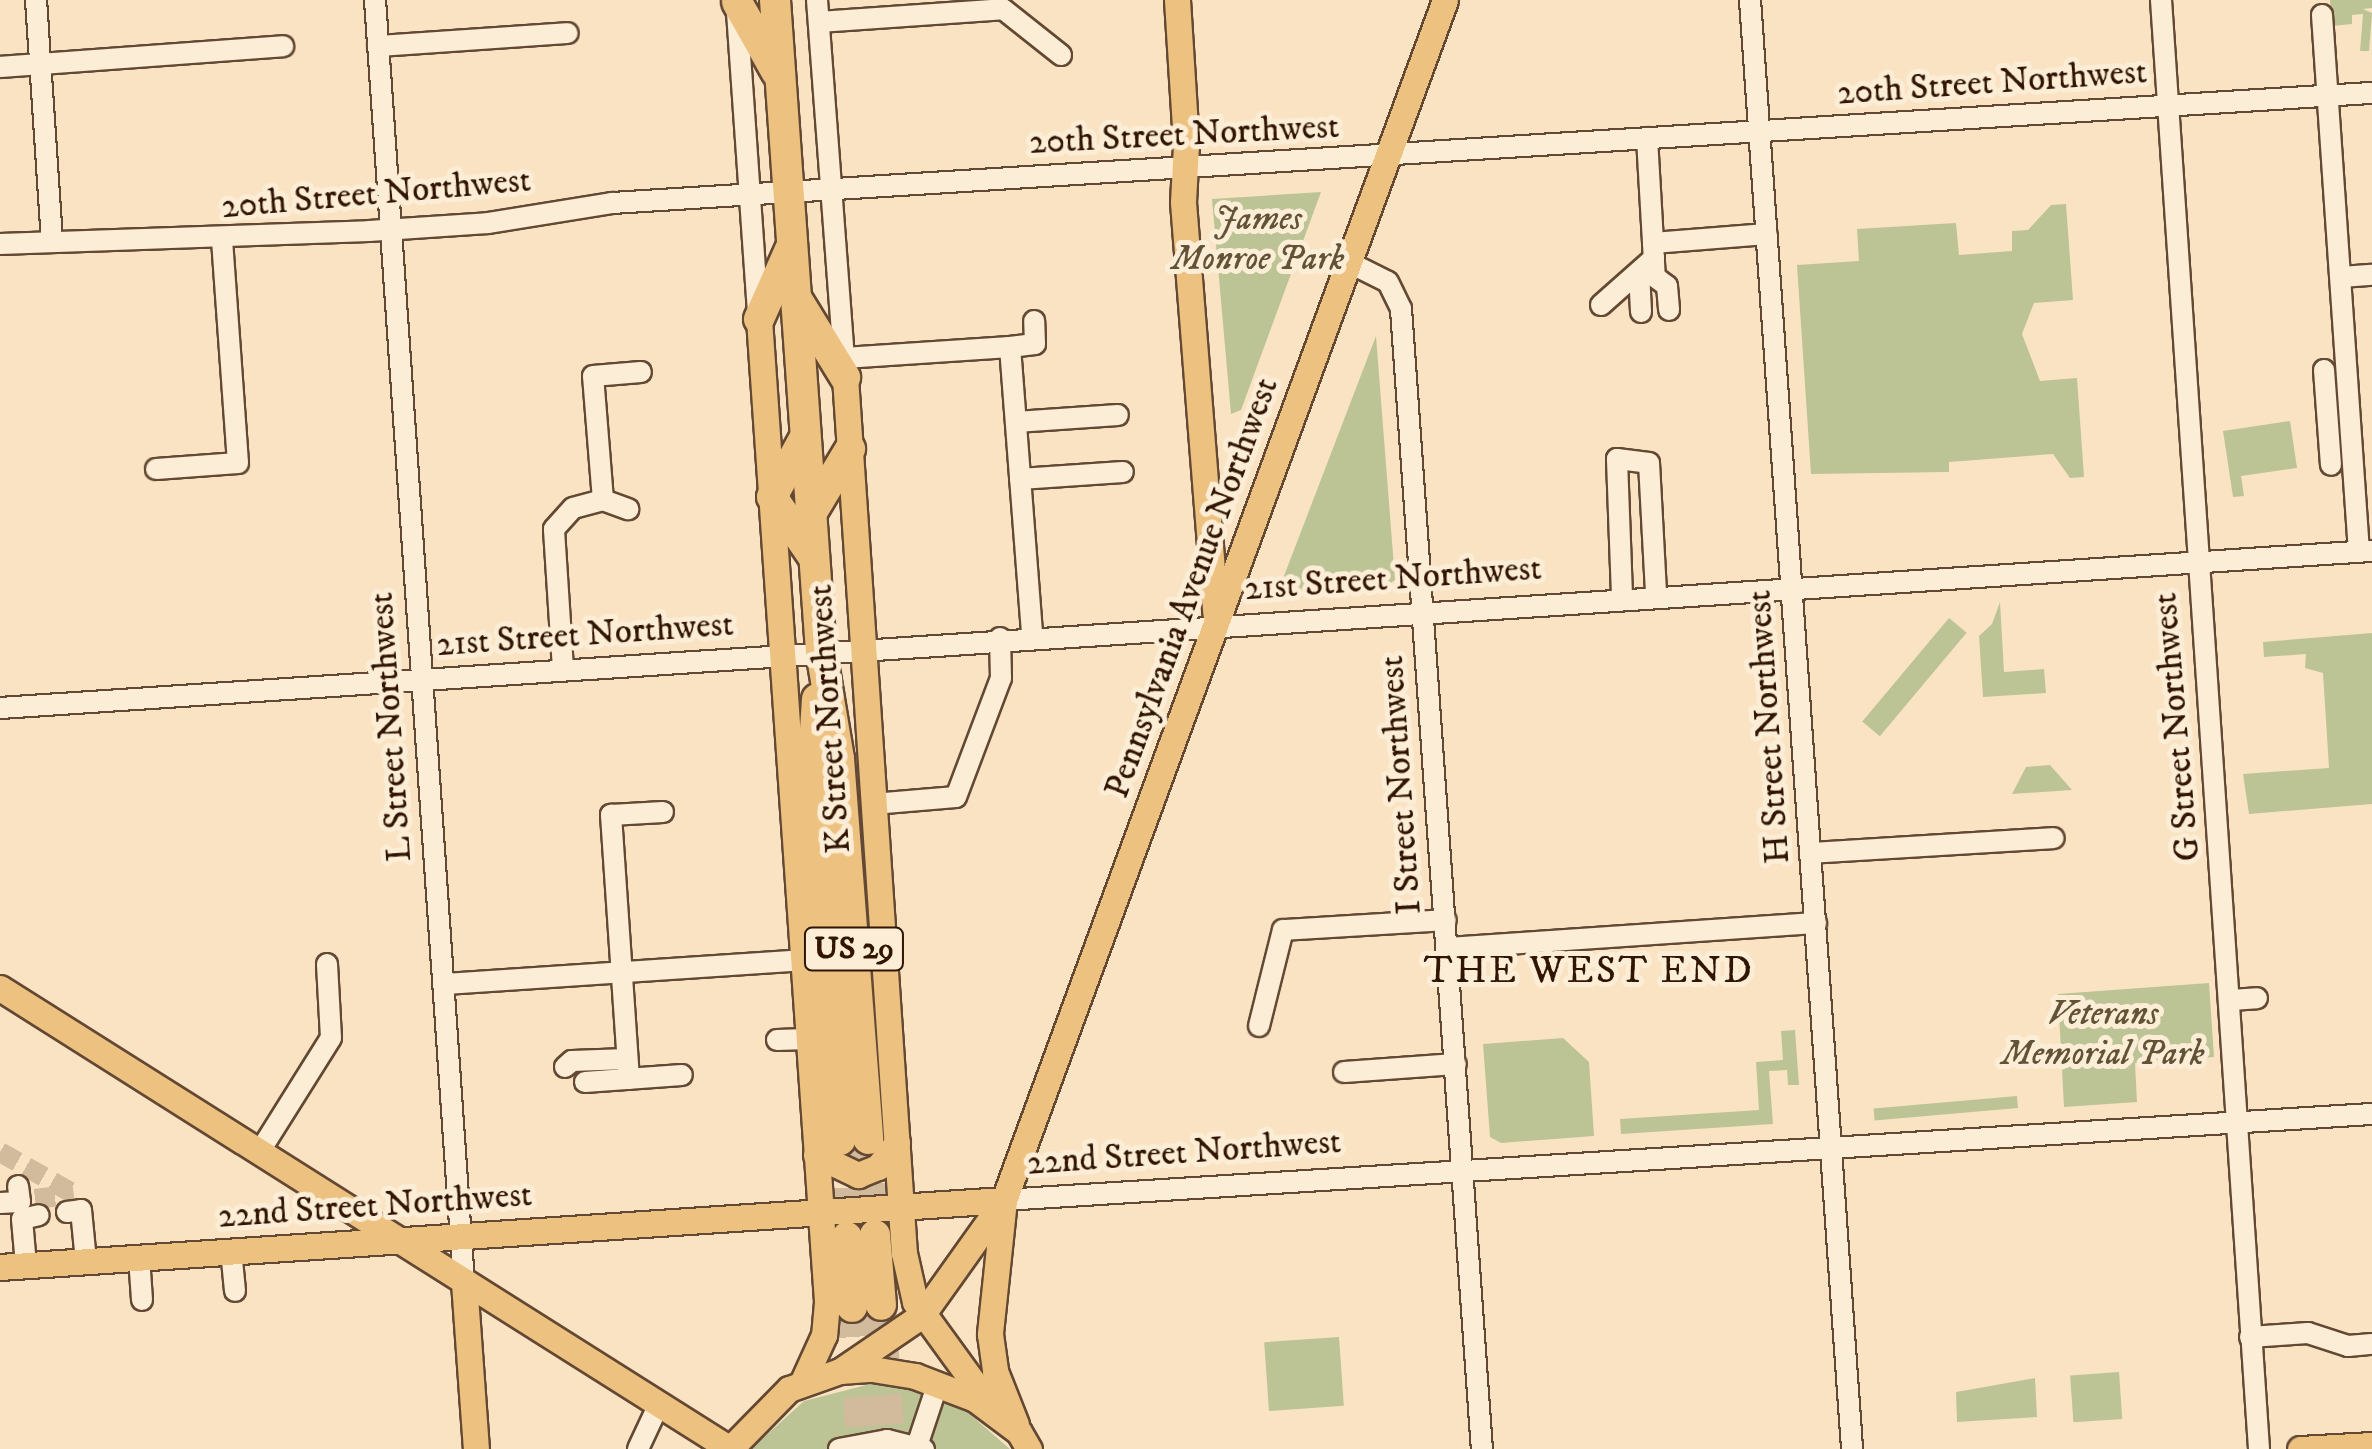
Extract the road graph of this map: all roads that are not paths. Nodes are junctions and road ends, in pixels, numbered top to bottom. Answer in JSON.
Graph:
{"nodes":[{"id":1,"x":36,"y":0,"type":"edge"},
{"id":2,"x":375,"y":0,"type":"edge"},
{"id":3,"x":775,"y":0,"type":"edge"},
{"id":4,"x":818,"y":0,"type":"edge"},
{"id":5,"x":1176,"y":0,"type":"edge"},
{"id":6,"x":1445,"y":0,"type":"edge"},
{"id":7,"x":1750,"y":0,"type":"edge"},
{"id":8,"x":2161,"y":0,"type":"edge"},
{"id":9,"x":737,"y":1,"type":"edge"},
{"id":10,"x":1016,"y":10,"type":"edge"},
{"id":11,"x":2322,"y":15,"type":"dead end"},
{"id":12,"x":819,"y":22,"type":"junction"},
{"id":13,"x":568,"y":33,"type":"dead end"},
{"id":14,"x":283,"y":46,"type":"dead end"},
{"id":15,"x":378,"y":46,"type":"junction"},
{"id":16,"x":1061,"y":55,"type":"dead end"},
{"id":17,"x":40,"y":64,"type":"junction"},
{"id":18,"x":0,"y":67,"type":"edge"},
{"id":19,"x":781,"y":79,"type":"junction"},
{"id":20,"x":2372,"y":93,"type":"edge"},
{"id":21,"x":2328,"y":96,"type":"junction"},
{"id":22,"x":2168,"y":104,"type":"junction"},
{"id":23,"x":1759,"y":131,"type":"junction"},
{"id":24,"x":1648,"y":138,"type":"junction"},
{"id":25,"x":1388,"y":156,"type":"junction"},
{"id":26,"x":1184,"y":167,"type":"junction"},
{"id":27,"x":831,"y":189,"type":"junction"},
{"id":28,"x":788,"y":192,"type":"junction"},
{"id":29,"x":750,"y":194,"type":"junction"},
{"id":30,"x":392,"y":229,"type":"junction"},
{"id":31,"x":1767,"y":234,"type":"junction"},
{"id":32,"x":222,"y":240,"type":"junction"},
{"id":33,"x":52,"y":241,"type":"junction"},
{"id":34,"x":0,"y":244,"type":"edge"},
{"id":35,"x":792,"y":244,"type":"junction"},
{"id":36,"x":1649,"y":258,"type":"junction"},
{"id":37,"x":1350,"y":263,"type":"junction"},
{"id":38,"x":2372,"y":275,"type":"edge"},
{"id":39,"x":2340,"y":277,"type":"junction"},
{"id":40,"x":796,"y":296,"type":"junction"},
{"id":41,"x":1601,"y":305,"type":"dead end"},
{"id":42,"x":1670,"y":310,"type":"dead end"},
{"id":43,"x":1642,"y":312,"type":"dead end"},
{"id":44,"x":759,"y":319,"type":"junction"},
{"id":45,"x":1034,"y":321,"type":"dead end"},
{"id":46,"x":1010,"y":347,"type":"junction"},
{"id":47,"x":844,"y":368,"type":"junction"},
{"id":48,"x":2324,"y":370,"type":"dead end"},
{"id":49,"x":641,"y":372,"type":"dead end"},
{"id":50,"x":1118,"y":415,"type":"dead end"},
{"id":51,"x":1016,"y":422,"type":"junction"},
{"id":52,"x":805,"y":437,"type":"junction"},
{"id":53,"x":2352,"y":442,"type":"junction"},
{"id":54,"x":2330,"y":444,"type":"junction"},
{"id":55,"x":850,"y":450,"type":"junction"},
{"id":56,"x":2331,"y":466,"type":"dead end"},
{"id":57,"x":156,"y":469,"type":"dead end"},
{"id":58,"x":1123,"y":472,"type":"dead end"},
{"id":59,"x":1020,"y":479,"type":"junction"},
{"id":60,"x":772,"y":497,"type":"junction"},
{"id":61,"x":603,"y":500,"type":"junction"},
{"id":62,"x":628,"y":509,"type":"dead end"},
{"id":63,"x":810,"y":514,"type":"junction"},
{"id":64,"x":2366,"y":551,"type":"edge"},
{"id":65,"x":813,"y":558,"type":"junction"},
{"id":66,"x":2196,"y":560,"type":"junction"},
{"id":67,"x":1792,"y":585,"type":"junction"},
{"id":68,"x":1656,"y":594,"type":"junction"},
{"id":69,"x":1622,"y":596,"type":"junction"},
{"id":70,"x":1424,"y":610,"type":"junction"},
{"id":71,"x":1216,"y":623,"type":"junction"},
{"id":72,"x":1032,"y":636,"type":"junction"},
{"id":73,"x":1000,"y":638,"type":"junction"},
{"id":74,"x":864,"y":648,"type":"junction"},
{"id":75,"x":820,"y":651,"type":"junction"},
{"id":76,"x":783,"y":654,"type":"junction"},
{"id":77,"x":562,"y":669,"type":"junction"},
{"id":78,"x":423,"y":679,"type":"junction"},
{"id":79,"x":0,"y":708,"type":"edge"},
{"id":80,"x":872,"y":804,"type":"junction"},
{"id":81,"x":662,"y":812,"type":"dead end"},
{"id":82,"x":2054,"y":838,"type":"dead end"},
{"id":83,"x":1810,"y":852,"type":"junction"},
{"id":84,"x":1446,"y":920,"type":"junction"},
{"id":85,"x":1816,"y":924,"type":"junction"},
{"id":86,"x":1556,"y":952,"type":"dead end"},
{"id":87,"x":1448,"y":954,"type":"junction"},
{"id":88,"x":803,"y":960,"type":"junction"},
{"id":89,"x":326,"y":964,"type":"dead end"},
{"id":90,"x":621,"y":972,"type":"junction"},
{"id":91,"x":444,"y":984,"type":"junction"},
{"id":92,"x":0,"y":988,"type":"edge"},
{"id":93,"x":2257,"y":998,"type":"dead end"},
{"id":94,"x":2231,"y":1000,"type":"junction"},
{"id":95,"x":1259,"y":1026,"type":"dead end"},
{"id":96,"x":808,"y":1039,"type":"junction"},
{"id":97,"x":777,"y":1040,"type":"dead end"},
{"id":98,"x":1456,"y":1064,"type":"junction"},
{"id":99,"x":565,"y":1067,"type":"dead end"},
{"id":100,"x":628,"y":1069,"type":"junction"},
{"id":101,"x":1344,"y":1072,"type":"dead end"},
{"id":102,"x":682,"y":1075,"type":"dead end"},
{"id":103,"x":586,"y":1082,"type":"dead end"},
{"id":104,"x":2372,"y":1114,"type":"edge"},
{"id":105,"x":2240,"y":1123,"type":"junction"},
{"id":106,"x":855,"y":1144,"type":"junction"},
{"id":107,"x":1831,"y":1147,"type":"junction"},
{"id":108,"x":260,"y":1152,"type":"junction"},
{"id":109,"x":1464,"y":1170,"type":"junction"},
{"id":110,"x":1004,"y":1200,"type":"junction"},
{"id":111,"x":17,"y":1201,"type":"edge"},
{"id":112,"x":74,"y":1205,"type":"dead end"},
{"id":113,"x":901,"y":1206,"type":"junction"},
{"id":114,"x":820,"y":1212,"type":"junction"},
{"id":115,"x":460,"y":1236,"type":"junction"},
{"id":116,"x":861,"y":1236,"type":"tunnel mouth"},
{"id":117,"x":399,"y":1240,"type":"junction"},
{"id":118,"x":232,"y":1250,"type":"junction"},
{"id":119,"x":139,"y":1257,"type":"junction"},
{"id":120,"x":86,"y":1262,"type":"junction"},
{"id":121,"x":13,"y":1266,"type":"edge"},
{"id":122,"x":464,"y":1282,"type":"junction"},
{"id":123,"x":234,"y":1291,"type":"dead end"},
{"id":124,"x":142,"y":1300,"type":"dead end"},
{"id":125,"x":866,"y":1306,"type":"tunnel mouth"},
{"id":126,"x":922,"y":1315,"type":"junction"},
{"id":127,"x":2250,"y":1337,"type":"junction"},
{"id":128,"x":2372,"y":1344,"type":"edge"},
{"id":129,"x":840,"y":1371,"type":"junction"},
{"id":130,"x":803,"y":1381,"type":"junction"},
{"id":131,"x":935,"y":1392,"type":"dead end"},
{"id":132,"x":659,"y":1404,"type":"junction"},
{"id":133,"x":992,"y":1408,"type":"junction"},
{"id":134,"x":1024,"y":1441,"type":"edge"},
{"id":135,"x":2372,"y":1445,"type":"edge"},
{"id":136,"x":920,"y":1448,"type":"edge"},
{"id":137,"x":476,"y":1449,"type":"edge"},
{"id":138,"x":638,"y":1449,"type":"edge"},
{"id":139,"x":730,"y":1449,"type":"edge"},
{"id":140,"x":839,"y":1449,"type":"edge"},
{"id":141,"x":1482,"y":1449,"type":"edge"},
{"id":142,"x":1852,"y":1449,"type":"edge"},
{"id":143,"x":2260,"y":1449,"type":"edge"},
{"id":144,"x":2300,"y":1449,"type":"edge"}],
"edges":[{"from":1,"to":17,"type":"street"},
{"from":2,"to":15,"type":"street","name":"L Street Northwest"},
{"from":3,"to":19,"type":"highway","name":"K Street Northwest","number":"US 29"},
{"from":4,"to":12,"type":"street","name":"K Street Northwest"},
{"from":5,"to":26,"type":"main road"},
{"from":6,"to":25,"type":"main road","name":"Pennsylvania Avenue Northwest"},
{"from":7,"to":23,"type":"street","name":"H Street Northwest"},
{"from":8,"to":22,"type":"street","name":"G Street Northwest"},
{"from":9,"to":19,"type":"highway"},
{"from":9,"to":29,"type":"street","name":"K Street Northwest"},
{"from":10,"to":12,"type":"street"},
{"from":10,"to":16,"type":"street"},
{"from":11,"to":21,"type":"street"},
{"from":12,"to":27,"type":"street","name":"K Street Northwest"},
{"from":13,"to":15,"type":"street"},
{"from":14,"to":17,"type":"street"},
{"from":15,"to":30,"type":"street","name":"L Street Northwest"},
{"from":17,"to":18,"type":"street"},
{"from":17,"to":33,"type":"street"},
{"from":19,"to":28,"type":"highway","name":"K Street Northwest","number":"US 29"},
{"from":20,"to":21,"type":"street","name":"20th Street Northwest"},
{"from":21,"to":22,"type":"street","name":"20th Street Northwest"},
{"from":21,"to":39,"type":"street"},
{"from":22,"to":23,"type":"street","name":"20th Street Northwest"},
{"from":22,"to":66,"type":"street","name":"G Street Northwest"},
{"from":23,"to":24,"type":"street","name":"20th Street Northwest"},
{"from":23,"to":31,"type":"street","name":"H Street Northwest"},
{"from":24,"to":25,"type":"street","name":"20th Street Northwest"},
{"from":24,"to":36,"type":"street"},
{"from":25,"to":26,"type":"street","name":"20th Street Northwest"},
{"from":25,"to":37,"type":"main road","name":"Pennsylvania Avenue Northwest"},
{"from":26,"to":27,"type":"street","name":"20th Street Northwest"},
{"from":26,"to":71,"type":"main road"},
{"from":27,"to":28,"type":"street","name":"20th Street Northwest"},
{"from":27,"to":47,"type":"street","name":"K Street Northwest"},
{"from":28,"to":29,"type":"street","name":"20th Street Northwest"},
{"from":28,"to":35,"type":"highway","name":"K Street Northwest","number":"US 29"},
{"from":29,"to":30,"type":"street","name":"20th Street Northwest"},
{"from":29,"to":44,"type":"street","name":"K Street Northwest"},
{"from":30,"to":32,"type":"street","name":"20th Street Northwest"},
{"from":30,"to":78,"type":"street","name":"L Street Northwest"},
{"from":31,"to":36,"type":"street"},
{"from":31,"to":67,"type":"street","name":"H Street Northwest"},
{"from":32,"to":33,"type":"street","name":"20th Street Northwest"},
{"from":32,"to":57,"type":"street"},
{"from":33,"to":34,"type":"street","name":"20th Street Northwest"},
{"from":35,"to":40,"type":"highway","name":"K Street Northwest","number":"US 29"},
{"from":35,"to":44,"type":"highway"},
{"from":36,"to":41,"type":"street"},
{"from":36,"to":42,"type":"street"},
{"from":36,"to":43,"type":"street"},
{"from":37,"to":70,"type":"street","name":"I Street Northwest"},
{"from":37,"to":71,"type":"main road","name":"Pennsylvania Avenue Northwest"},
{"from":38,"to":39,"type":"street"},
{"from":39,"to":53,"type":"street"},
{"from":40,"to":47,"type":"highway"},
{"from":40,"to":52,"type":"highway","name":"K Street Northwest","number":"US 29"},
{"from":44,"to":60,"type":"main road","name":"K Street Northwest"},
{"from":45,"to":46,"type":"street"},
{"from":46,"to":47,"type":"street"},
{"from":46,"to":51,"type":"street"},
{"from":47,"to":55,"type":"main road","name":"K Street Northwest"},
{"from":48,"to":54,"type":"street"},
{"from":49,"to":61,"type":"street"},
{"from":50,"to":51,"type":"street"},
{"from":51,"to":59,"type":"street"},
{"from":52,"to":60,"type":"highway"},
{"from":52,"to":63,"type":"highway","name":"K Street Northwest","number":"US 29"},
{"from":53,"to":54,"type":"street"},
{"from":53,"to":64,"type":"street"},
{"from":54,"to":56,"type":"street"},
{"from":55,"to":63,"type":"highway"},
{"from":55,"to":74,"type":"main road","name":"K Street Northwest"},
{"from":58,"to":59,"type":"street"},
{"from":59,"to":72,"type":"street"},
{"from":60,"to":65,"type":"highway"},
{"from":60,"to":76,"type":"main road","name":"K Street Northwest"},
{"from":61,"to":62,"type":"street"},
{"from":61,"to":77,"type":"street"},
{"from":63,"to":65,"type":"highway","name":"K Street Northwest","number":"US 29"},
{"from":64,"to":66,"type":"street","name":"21st Street Northwest"},
{"from":65,"to":75,"type":"highway","name":"K Street Northwest","number":"US 29"},
{"from":66,"to":67,"type":"street","name":"21st Street Northwest"},
{"from":66,"to":94,"type":"street","name":"G Street Northwest"},
{"from":67,"to":68,"type":"street","name":"21st Street Northwest"},
{"from":67,"to":83,"type":"street","name":"H Street Northwest"},
{"from":68,"to":69,"type":"street","name":"21st Street Northwest"},
{"from":68,"to":69,"type":"street"},
{"from":69,"to":70,"type":"street","name":"21st Street Northwest"},
{"from":70,"to":71,"type":"street","name":"21st Street Northwest"},
{"from":70,"to":84,"type":"street","name":"I Street Northwest"},
{"from":71,"to":72,"type":"street","name":"21st Street Northwest"},
{"from":71,"to":110,"type":"main road","name":"Pennsylvania Avenue Northwest"},
{"from":72,"to":73,"type":"street","name":"21st Street Northwest"},
{"from":73,"to":74,"type":"street","name":"21st Street Northwest"},
{"from":73,"to":80,"type":"street"},
{"from":74,"to":75,"type":"street","name":"21st Street Northwest"},
{"from":74,"to":80,"type":"main road","name":"K Street Northwest"},
{"from":75,"to":76,"type":"street","name":"21st Street Northwest"},
{"from":75,"to":106,"type":"highway","name":"K Street Northwest","number":"US 29"},
{"from":76,"to":77,"type":"street","name":"21st Street Northwest"},
{"from":76,"to":88,"type":"main road","name":"K Street Northwest"},
{"from":77,"to":78,"type":"street","name":"21st Street Northwest"},
{"from":78,"to":79,"type":"street","name":"21st Street Northwest"},
{"from":78,"to":91,"type":"street","name":"L Street Northwest"},
{"from":80,"to":106,"type":"main road","name":"K Street Northwest"},
{"from":81,"to":90,"type":"street"},
{"from":82,"to":83,"type":"street"},
{"from":83,"to":85,"type":"street","name":"H Street Northwest"},
{"from":84,"to":87,"type":"street","name":"I Street Northwest"},
{"from":84,"to":95,"type":"street"},
{"from":85,"to":87,"type":"street"},
{"from":85,"to":107,"type":"street","name":"H Street Northwest"},
{"from":86,"to":87,"type":"street"},
{"from":87,"to":98,"type":"street","name":"I Street Northwest"},
{"from":88,"to":90,"type":"street"},
{"from":88,"to":96,"type":"main road","name":"K Street Northwest"},
{"from":89,"to":108,"type":"street"},
{"from":90,"to":91,"type":"street"},
{"from":90,"to":100,"type":"street"},
{"from":91,"to":115,"type":"street","name":"L Street Northwest"},
{"from":92,"to":108,"type":"main road"},
{"from":93,"to":94,"type":"street"},
{"from":94,"to":105,"type":"street","name":"G Street Northwest"},
{"from":96,"to":97,"type":"street"},
{"from":96,"to":106,"type":"main road","name":"K Street Northwest"},
{"from":98,"to":101,"type":"street"},
{"from":98,"to":109,"type":"street","name":"I Street Northwest"},
{"from":99,"to":100,"type":"street"},
{"from":100,"to":102,"type":"street"},
{"from":100,"to":103,"type":"street"},
{"from":104,"to":105,"type":"street","name":"22nd Street Northwest"},
{"from":105,"to":107,"type":"street","name":"22nd Street Northwest"},
{"from":105,"to":127,"type":"street","name":"G Street Northwest"},
{"from":106,"to":113,"type":"main road","name":"K Street Northwest"},
{"from":106,"to":114,"type":"main road","name":"K Street Northwest"},
{"from":107,"to":109,"type":"street","name":"22nd Street Northwest"},
{"from":107,"to":142,"type":"street","name":"H Street Northwest"},
{"from":108,"to":117,"type":"main road"},
{"from":109,"to":110,"type":"street","name":"22nd Street Northwest"},
{"from":109,"to":141,"type":"street","name":"I Street Northwest"},
{"from":110,"to":113,"type":"main road","name":"22nd Street Northwest"},
{"from":110,"to":126,"type":"main road","name":"Pennsylvania Avenue Northwest"},
{"from":110,"to":134,"type":"main road","name":"Pennsylvania Avenue Northwest"},
{"from":111,"to":121,"type":"street"},
{"from":112,"to":120,"type":"street"},
{"from":113,"to":114,"type":"main road","name":"22nd Street Northwest"},
{"from":113,"to":126,"type":"main road","name":"K Street Northwest"},
{"from":114,"to":115,"type":"main road","name":"22nd Street Northwest"},
{"from":114,"to":130,"type":"main road","name":"K Street Northwest"},
{"from":115,"to":117,"type":"main road","name":"22nd Street Northwest"},
{"from":115,"to":122,"type":"street","name":"L Street Northwest"},
{"from":116,"to":125,"type":"highway"},
{"from":117,"to":118,"type":"main road","name":"22nd Street Northwest"},
{"from":117,"to":122,"type":"main road"},
{"from":118,"to":119,"type":"main road","name":"22nd Street Northwest"},
{"from":118,"to":123,"type":"street"},
{"from":119,"to":120,"type":"main road","name":"22nd Street Northwest"},
{"from":119,"to":124,"type":"street"},
{"from":120,"to":121,"type":"main road","name":"22nd Street Northwest"},
{"from":122,"to":132,"type":"main road"},
{"from":122,"to":137,"type":"main road","name":"L Street Northwest"},
{"from":126,"to":129,"type":"main road","name":"Pennsylvania Avenue Northwest"},
{"from":126,"to":133,"type":"main road","name":"K Street Northwest"},
{"from":127,"to":128,"type":"street"},
{"from":127,"to":143,"type":"street","name":"G Street Northwest"},
{"from":129,"to":130,"type":"main road"},
{"from":129,"to":133,"type":"main road"},
{"from":130,"to":139,"type":"main road"},
{"from":131,"to":136,"type":"street"},
{"from":132,"to":138,"type":"street"},
{"from":132,"to":139,"type":"main road"},
{"from":133,"to":134,"type":"main road"},
{"from":135,"to":144,"type":"main road"},
{"from":136,"to":140,"type":"street"}]}
